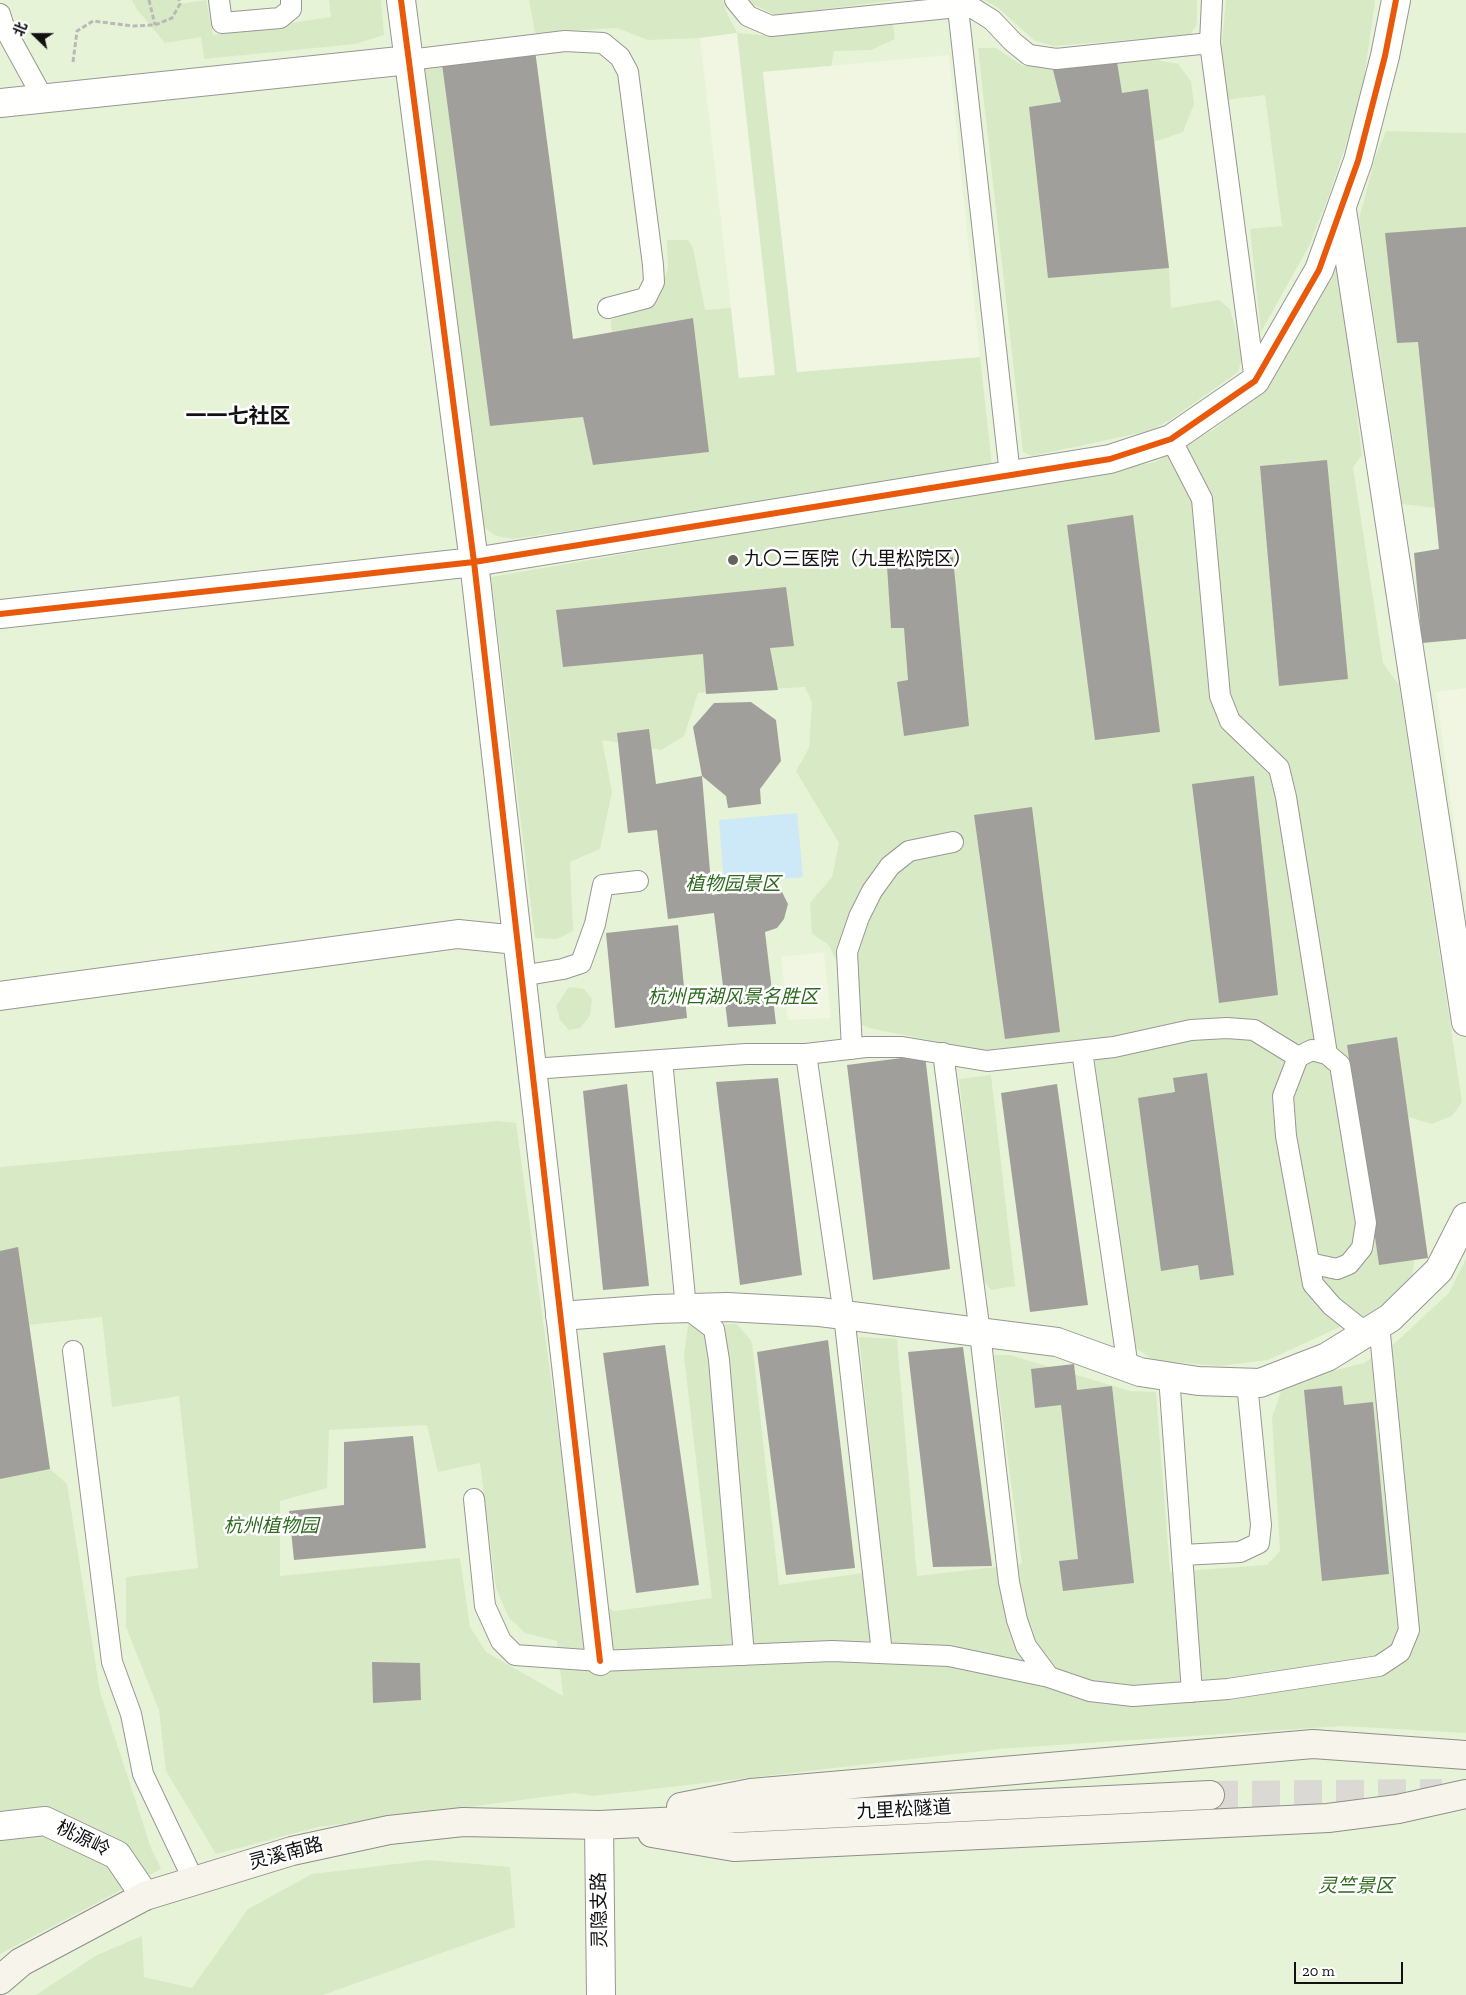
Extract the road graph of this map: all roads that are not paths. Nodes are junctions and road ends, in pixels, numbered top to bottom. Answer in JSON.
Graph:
{"nodes":[{"id":1,"x":219,"y":0,"type":"edge"},
{"id":2,"x":291,"y":0,"type":"edge"},
{"id":3,"x":401,"y":0,"type":"edge"},
{"id":4,"x":735,"y":0,"type":"edge"},
{"id":5,"x":1212,"y":0,"type":"edge"},
{"id":6,"x":1396,"y":0,"type":"edge"},
{"id":7,"x":958,"y":8,"type":"junction"},
{"id":8,"x":0,"y":14,"type":"edge"},
{"id":9,"x":1210,"y":43,"type":"junction"},
{"id":10,"x":409,"y":60,"type":"junction"},
{"id":11,"x":44,"y":98,"type":"junction"},
{"id":12,"x":0,"y":103,"type":"edge"},
{"id":13,"x":1342,"y":207,"type":"junction"},
{"id":14,"x":608,"y":308,"type":"dead end"},
{"id":15,"x":1255,"y":381,"type":"junction"},
{"id":16,"x":1171,"y":439,"type":"junction"},
{"id":17,"x":1010,"y":475,"type":"junction"},
{"id":18,"x":474,"y":562,"type":"junction"},
{"id":19,"x":0,"y":614,"type":"edge"},
{"id":20,"x":954,"y":842,"type":"dead end"},
{"id":21,"x":638,"y":881,"type":"dead end"},
{"id":22,"x":517,"y":940,"type":"junction"},
{"id":23,"x":521,"y":976,"type":"junction"},
{"id":24,"x":1463,"y":979,"type":"edge"},
{"id":25,"x":0,"y":996,"type":"edge"},
{"id":26,"x":1466,"y":1022,"type":"edge"},
{"id":27,"x":852,"y":1049,"type":"junction"},
{"id":28,"x":1082,"y":1051,"type":"junction"},
{"id":29,"x":943,"y":1053,"type":"junction"},
{"id":30,"x":806,"y":1054,"type":"junction"},
{"id":31,"x":1327,"y":1054,"type":"junction"},
{"id":32,"x":1298,"y":1057,"type":"junction"},
{"id":33,"x":662,"y":1060,"type":"junction"},
{"id":34,"x":532,"y":1069,"type":"junction"},
{"id":35,"x":1466,"y":1217,"type":"edge"},
{"id":36,"x":1309,"y":1263,"type":"junction"},
{"id":37,"x":686,"y":1308,"type":"junction"},
{"id":38,"x":844,"y":1315,"type":"junction"},
{"id":39,"x":560,"y":1316,"type":"junction"},
{"id":40,"x":1372,"y":1328,"type":"junction"},
{"id":41,"x":980,"y":1333,"type":"junction"},
{"id":42,"x":72,"y":1350,"type":"dead end"},
{"id":43,"x":1128,"y":1368,"type":"junction"},
{"id":44,"x":1169,"y":1376,"type":"junction"},
{"id":45,"x":1248,"y":1383,"type":"junction"},
{"id":46,"x":474,"y":1499,"type":"dead end"},
{"id":47,"x":1182,"y":1555,"type":"junction"},
{"id":48,"x":882,"y":1654,"type":"junction"},
{"id":49,"x":744,"y":1655,"type":"junction"},
{"id":50,"x":600,"y":1661,"type":"junction"},
{"id":51,"x":1049,"y":1678,"type":"junction"},
{"id":52,"x":1192,"y":1692,"type":"junction"},
{"id":53,"x":1466,"y":1754,"type":"edge"},
{"id":54,"x":1466,"y":1794,"type":"edge"},
{"id":55,"x":1210,"y":1795,"type":"tunnel mouth"},
{"id":56,"x":599,"y":1825,"type":"junction"},
{"id":57,"x":0,"y":1826,"type":"edge"},
{"id":58,"x":194,"y":1881,"type":"junction"},
{"id":59,"x":145,"y":1896,"type":"junction"},
{"id":60,"x":0,"y":1980,"type":"edge"},
{"id":61,"x":601,"y":1995,"type":"edge"}],
"edges":[{"from":1,"to":2,"type":"lane"},
{"from":3,"to":10,"type":"street"},
{"from":4,"to":7,"type":"lane"},
{"from":5,"to":9,"type":"lane"},
{"from":6,"to":13,"type":"street"},
{"from":7,"to":9,"type":"lane"},
{"from":7,"to":17,"type":"lane"},
{"from":8,"to":11,"type":"lane"},
{"from":9,"to":15,"type":"lane"},
{"from":10,"to":11,"type":"street"},
{"from":10,"to":14,"type":"lane"},
{"from":10,"to":18,"type":"street"},
{"from":11,"to":12,"type":"street"},
{"from":13,"to":15,"type":"street"},
{"from":13,"to":24,"type":"street"},
{"from":15,"to":16,"type":"street"},
{"from":16,"to":17,"type":"street"},
{"from":16,"to":31,"type":"lane"},
{"from":17,"to":18,"type":"street"},
{"from":18,"to":19,"type":"street"},
{"from":18,"to":22,"type":"street"},
{"from":20,"to":27,"type":"lane"},
{"from":21,"to":23,"type":"lane"},
{"from":22,"to":23,"type":"street"},
{"from":22,"to":25,"type":"street"},
{"from":23,"to":34,"type":"street"},
{"from":24,"to":26,"type":"street"},
{"from":27,"to":29,"type":"lane"},
{"from":27,"to":30,"type":"lane"},
{"from":28,"to":29,"type":"lane"},
{"from":28,"to":32,"type":"lane"},
{"from":28,"to":43,"type":"lane"},
{"from":29,"to":41,"type":"lane"},
{"from":30,"to":33,"type":"lane"},
{"from":30,"to":38,"type":"lane"},
{"from":31,"to":32,"type":"lane"},
{"from":31,"to":36,"type":"lane"},
{"from":32,"to":36,"type":"lane"},
{"from":33,"to":34,"type":"lane"},
{"from":33,"to":37,"type":"lane"},
{"from":34,"to":39,"type":"street"},
{"from":35,"to":40,"type":"street"},
{"from":36,"to":40,"type":"lane"},
{"from":37,"to":38,"type":"street"},
{"from":37,"to":39,"type":"street"},
{"from":37,"to":49,"type":"lane"},
{"from":38,"to":41,"type":"street"},
{"from":38,"to":48,"type":"lane"},
{"from":39,"to":50,"type":"street"},
{"from":40,"to":45,"type":"street"},
{"from":40,"to":52,"type":"lane"},
{"from":41,"to":43,"type":"street"},
{"from":41,"to":51,"type":"lane"},
{"from":42,"to":58,"type":"lane"},
{"from":43,"to":44,"type":"street"},
{"from":44,"to":45,"type":"street"},
{"from":44,"to":47,"type":"lane"},
{"from":45,"to":47,"type":"lane"},
{"from":46,"to":50,"type":"lane"},
{"from":47,"to":52,"type":"lane"},
{"from":48,"to":49,"type":"lane"},
{"from":48,"to":51,"type":"lane"},
{"from":49,"to":50,"type":"lane"},
{"from":51,"to":52,"type":"lane"},
{"from":53,"to":56,"type":"street"},
{"from":54,"to":56,"type":"street"},
{"from":55,"to":56,"type":"street","name":"九里松隧道"},
{"from":56,"to":58,"type":"street","name":"灵溪南路"},
{"from":56,"to":61,"type":"street","name":"灵隐支路"},
{"from":57,"to":59,"type":"street","name":"桃源岭"},
{"from":58,"to":59,"type":"street","name":"灵溪南路"},
{"from":59,"to":60,"type":"street","name":"灵溪南路"}]}
